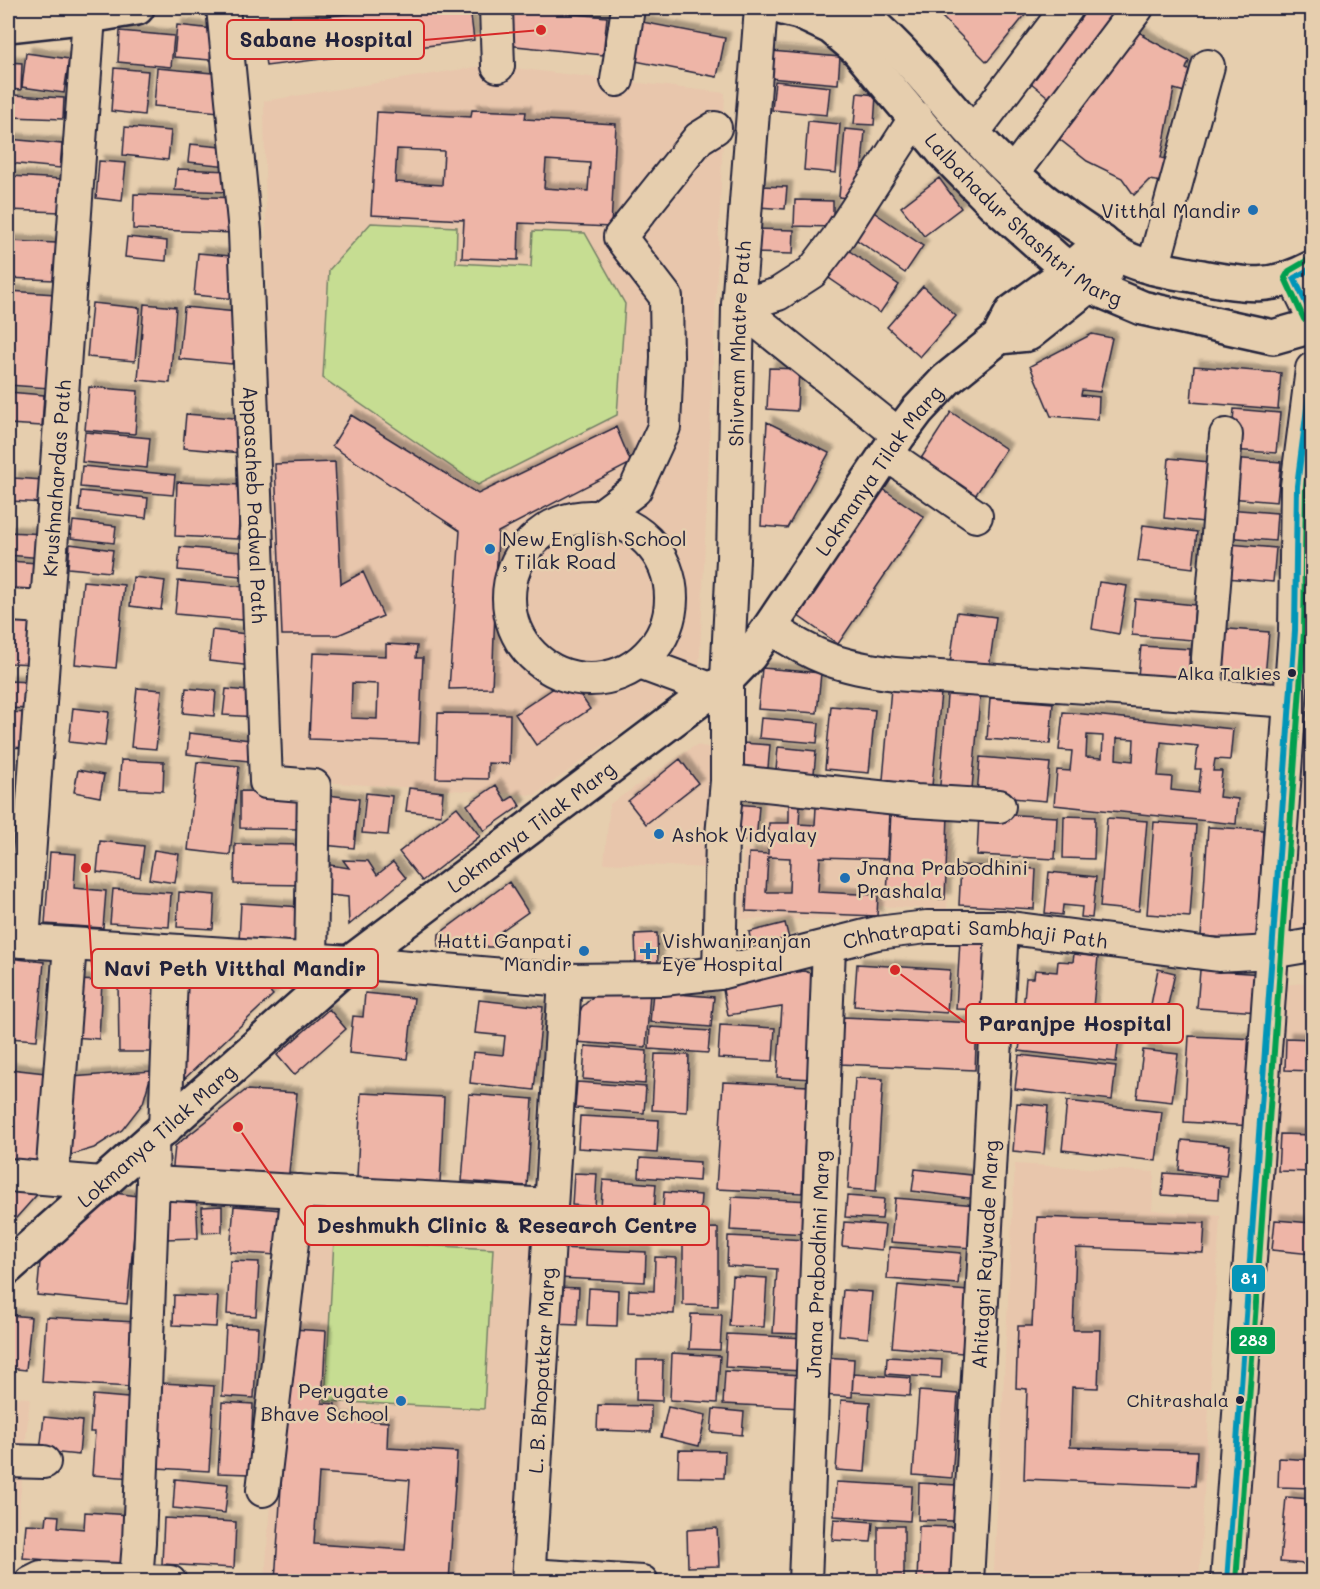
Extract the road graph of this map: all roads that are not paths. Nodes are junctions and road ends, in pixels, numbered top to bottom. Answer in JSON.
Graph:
{"nodes":[{"id":1,"x":137,"y":8,"type":"edge"},
{"id":2,"x":223,"y":8,"type":"edge"},
{"id":3,"x":496,"y":8,"type":"edge"},
{"id":4,"x":628,"y":8,"type":"edge"},
{"id":5,"x":760,"y":8,"type":"edge"},
{"id":6,"x":783,"y":8,"type":"edge"},
{"id":7,"x":1067,"y":8,"type":"edge"},
{"id":8,"x":1137,"y":8,"type":"edge"},
{"id":9,"x":860,"y":10,"type":"edge"},
{"id":10,"x":89,"y":12,"type":"edge"},
{"id":11,"x":8,"y":25,"type":"edge"},
{"id":12,"x":498,"y":66,"type":"dead end"},
{"id":13,"x":1208,"y":66,"type":"dead end"},
{"id":14,"x":617,"y":80,"type":"dead end"},
{"id":15,"x":916,"y":117,"type":"junction"},
{"id":16,"x":715,"y":128,"type":"dead end"},
{"id":17,"x":973,"y":134,"type":"junction"},
{"id":18,"x":1012,"y":174,"type":"junction"},
{"id":19,"x":1126,"y":256,"type":"junction"},
{"id":20,"x":1303,"y":273,"type":"edge"},
{"id":21,"x":1080,"y":278,"type":"junction"},
{"id":22,"x":738,"y":306,"type":"junction"},
{"id":23,"x":1312,"y":315,"type":"edge"},
{"id":24,"x":1312,"y":326,"type":"edge"},
{"id":25,"x":1312,"y":369,"type":"edge"},
{"id":26,"x":1226,"y":435,"type":"dead end"},
{"id":27,"x":892,"y":445,"type":"junction"},
{"id":28,"x":1305,"y":481,"type":"edge"},
{"id":29,"x":976,"y":516,"type":"dead end"},
{"id":30,"x":599,"y":517,"type":"junction"},
{"id":31,"x":8,"y":605,"type":"edge"},
{"id":32,"x":47,"y":607,"type":"junction"},
{"id":33,"x":770,"y":627,"type":"junction"},
{"id":34,"x":1304,"y":632,"type":"edge"},
{"id":35,"x":639,"y":663,"type":"junction"},
{"id":36,"x":720,"y":685,"type":"junction"},
{"id":37,"x":1205,"y":695,"type":"junction"},
{"id":38,"x":1290,"y":701,"type":"junction"},
{"id":39,"x":727,"y":781,"type":"junction"},
{"id":40,"x":999,"y":806,"type":"dead end"},
{"id":41,"x":1002,"y":927,"type":"junction"},
{"id":42,"x":15,"y":941,"type":"edge"},
{"id":43,"x":70,"y":945,"type":"junction"},
{"id":44,"x":1312,"y":945,"type":"edge"},
{"id":45,"x":829,"y":946,"type":"junction"},
{"id":46,"x":172,"y":952,"type":"junction"},
{"id":47,"x":1271,"y":952,"type":"junction"},
{"id":48,"x":310,"y":960,"type":"junction"},
{"id":49,"x":351,"y":962,"type":"junction"},
{"id":50,"x":719,"y":973,"type":"junction"},
{"id":51,"x":565,"y":980,"type":"junction"},
{"id":52,"x":158,"y":1134,"type":"junction"},
{"id":53,"x":8,"y":1175,"type":"edge"},
{"id":54,"x":52,"y":1178,"type":"junction"},
{"id":55,"x":101,"y":1183,"type":"junction"},
{"id":56,"x":153,"y":1183,"type":"junction"},
{"id":57,"x":298,"y":1191,"type":"junction"},
{"id":58,"x":551,"y":1205,"type":"junction"},
{"id":59,"x":8,"y":1267,"type":"edge"},
{"id":60,"x":8,"y":1461,"type":"edge"},
{"id":61,"x":44,"y":1462,"type":"dead end"},
{"id":62,"x":263,"y":1490,"type":"dead end"},
{"id":63,"x":529,"y":1578,"type":"edge"},
{"id":64,"x":136,"y":1580,"type":"junction"},
{"id":65,"x":31,"y":1581,"type":"edge"},
{"id":66,"x":170,"y":1581,"type":"edge"},
{"id":67,"x":642,"y":1581,"type":"edge"},
{"id":68,"x":805,"y":1581,"type":"edge"},
{"id":69,"x":967,"y":1581,"type":"edge"},
{"id":70,"x":1227,"y":1581,"type":"edge"}],
"edges":[{"from":1,"to":10,"type":"main road"},
{"from":2,"to":48,"type":"street","name":"Appasaheb Padwal Path"},
{"from":3,"to":12,"type":"street"},
{"from":4,"to":14,"type":"street"},
{"from":5,"to":22,"type":"street","name":"Shivram Mhatre Path"},
{"from":6,"to":15,"type":"main road","name":"Lalbahadur Shashtri Marg"},
{"from":7,"to":17,"type":"street"},
{"from":8,"to":18,"type":"street"},
{"from":9,"to":17,"type":"main road","name":"Lalbahadur Shashtri Marg"},
{"from":10,"to":11,"type":"main road"},
{"from":10,"to":32,"type":"street","name":"Krushnahardas Path"},
{"from":13,"to":19,"type":"street"},
{"from":15,"to":21,"type":"main road","name":"Lalbahadur Shashtri Marg"},
{"from":15,"to":22,"type":"street"},
{"from":16,"to":30,"type":"street"},
{"from":17,"to":18,"type":"main road","name":"Lalbahadur Shashtri Marg"},
{"from":18,"to":19,"type":"main road","name":"Lalbahadur Shashtri Marg"},
{"from":19,"to":20,"type":"main road","name":"Lalbahadur Shashtri Marg"},
{"from":19,"to":21,"type":"main road","name":"Lokmanya Tilak Marg"},
{"from":20,"to":23,"type":"street"},
{"from":21,"to":24,"type":"main road","name":"Lalbahadur Shashtri Marg"},
{"from":21,"to":27,"type":"main road","name":"Lokmanya Tilak Marg"},
{"from":22,"to":27,"type":"street"},
{"from":22,"to":36,"type":"street","name":"Shivram Mhatre Path"},
{"from":25,"to":28,"type":"street"},
{"from":26,"to":37,"type":"street"},
{"from":27,"to":29,"type":"street"},
{"from":27,"to":33,"type":"main road","name":"Lokmanya Tilak Marg"},
{"from":28,"to":34,"type":"street"},
{"from":30,"to":35,"type":"street"},
{"from":30,"to":35,"type":"street"},
{"from":31,"to":32,"type":"street"},
{"from":32,"to":42,"type":"street","name":"Krushnahardas Path"},
{"from":33,"to":36,"type":"main road","name":"Lokmanya Tilak Marg"},
{"from":33,"to":37,"type":"street"},
{"from":34,"to":38,"type":"street"},
{"from":35,"to":36,"type":"street"},
{"from":36,"to":39,"type":"street","name":"Shivram Mhatre Path"},
{"from":36,"to":49,"type":"main road","name":"Lokmanya Tilak Marg"},
{"from":37,"to":38,"type":"street"},
{"from":38,"to":47,"type":"street"},
{"from":39,"to":40,"type":"street"},
{"from":39,"to":50,"type":"street","name":"Shivram Mhatre Path"},
{"from":41,"to":45,"type":"street","name":"Chhatrapati Sambhaji Path"},
{"from":41,"to":47,"type":"street","name":"Chhatrapati Sambhaji Path"},
{"from":41,"to":69,"type":"street","name":"Ahitagni Rajwade Marg"},
{"from":42,"to":43,"type":"street","name":"Chhatrapati Sambhaji Path"},
{"from":43,"to":46,"type":"street","name":"Chhatrapati Sambhaji Path"},
{"from":43,"to":54,"type":"street"},
{"from":44,"to":47,"type":"street","name":"Chhatrapati Sambhaji Path"},
{"from":45,"to":50,"type":"street","name":"Chhatrapati Sambhaji Path"},
{"from":45,"to":68,"type":"street","name":"Jnana Prabodhini Marg"},
{"from":46,"to":48,"type":"street","name":"Chhatrapati Sambhaji Path"},
{"from":46,"to":52,"type":"street"},
{"from":47,"to":70,"type":"street"},
{"from":48,"to":49,"type":"street","name":"Chhatrapati Sambhaji Path"},
{"from":49,"to":51,"type":"street","name":"Chhatrapati Sambhaji Path"},
{"from":49,"to":52,"type":"main road","name":"Lokmanya Tilak Marg"},
{"from":50,"to":51,"type":"street","name":"Chhatrapati Sambhaji Path"},
{"from":51,"to":58,"type":"street","name":"L. B. Bhopatkar Marg"},
{"from":52,"to":55,"type":"main road","name":"Lokmanya Tilak Marg"},
{"from":52,"to":56,"type":"street"},
{"from":53,"to":54,"type":"street"},
{"from":54,"to":55,"type":"street"},
{"from":55,"to":59,"type":"main road","name":"Lokmanya Tilak Marg"},
{"from":56,"to":57,"type":"street"},
{"from":56,"to":64,"type":"street"},
{"from":57,"to":58,"type":"street"},
{"from":57,"to":62,"type":"street"},
{"from":58,"to":63,"type":"street","name":"L. B. Bhopatkar Marg"},
{"from":60,"to":61,"type":"street"},
{"from":63,"to":67,"type":"street"},
{"from":64,"to":65,"type":"street"},
{"from":64,"to":66,"type":"street"}]}
